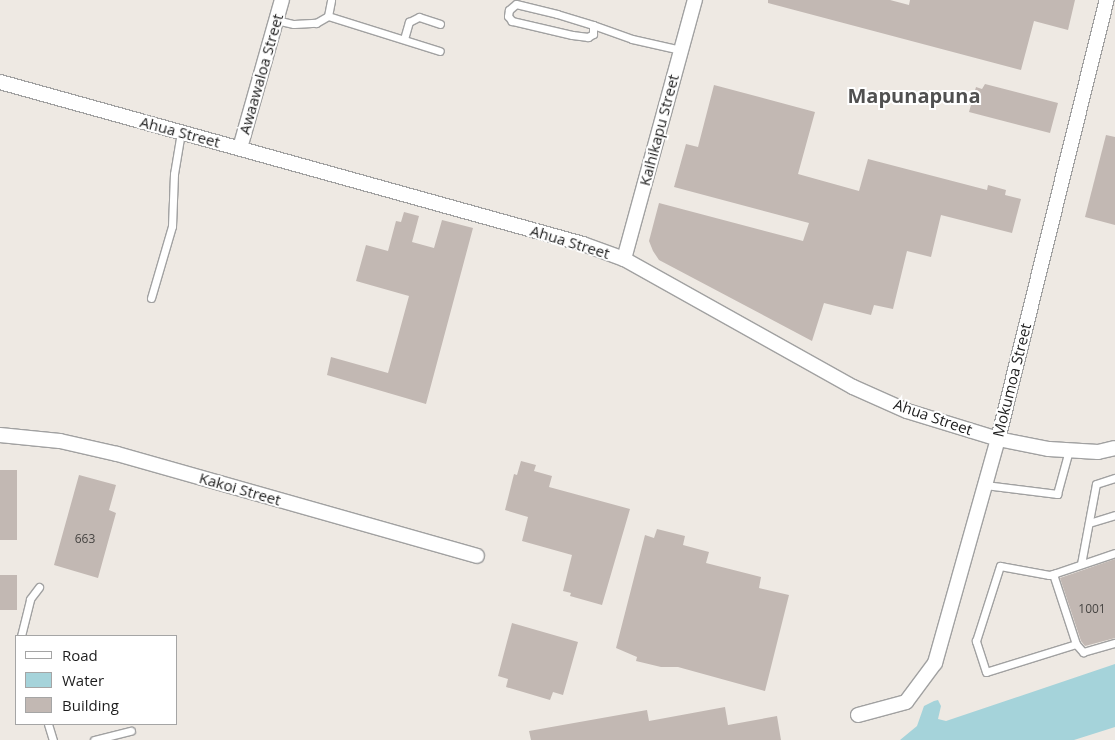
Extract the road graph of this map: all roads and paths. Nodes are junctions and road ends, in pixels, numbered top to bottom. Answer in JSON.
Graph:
{"nodes":[{"id":1,"x":282,"y":0,"type":"edge"},
{"id":2,"x":331,"y":0,"type":"edge"},
{"id":3,"x":695,"y":0,"type":"edge"},
{"id":4,"x":1107,"y":0,"type":"edge"},
{"id":5,"x":328,"y":16,"type":"junction"},
{"id":6,"x":276,"y":20,"type":"junction"},
{"id":7,"x":440,"y":24,"type":"dead end"},
{"id":8,"x":593,"y":25,"type":"junction"},
{"id":9,"x":404,"y":40,"type":"junction"},
{"id":10,"x":681,"y":50,"type":"junction"},
{"id":11,"x":440,"y":51,"type":"dead end"},
{"id":12,"x":0,"y":82,"type":"edge"},
{"id":13,"x":181,"y":132,"type":"junction"},
{"id":14,"x":240,"y":148,"type":"junction"},
{"id":15,"x":624,"y":260,"type":"junction"},
{"id":16,"x":151,"y":298,"type":"dead end"},
{"id":17,"x":0,"y":435,"type":"edge"},
{"id":18,"x":998,"y":439,"type":"junction"},
{"id":19,"x":1115,"y":448,"type":"edge"},
{"id":20,"x":1069,"y":450,"type":"junction"},
{"id":21,"x":1115,"y":478,"type":"edge"},
{"id":22,"x":985,"y":486,"type":"junction"},
{"id":23,"x":1115,"y":515,"type":"edge"},
{"id":24,"x":1089,"y":523,"type":"junction"},
{"id":25,"x":1115,"y":553,"type":"edge"},
{"id":26,"x":477,"y":556,"type":"dead end"},
{"id":27,"x":1081,"y":564,"type":"junction"},
{"id":28,"x":1053,"y":574,"type":"junction"},
{"id":29,"x":39,"y":587,"type":"dead end"},
{"id":30,"x":21,"y":635,"type":"edge"},
{"id":31,"x":1115,"y":643,"type":"edge"},
{"id":32,"x":1076,"y":644,"type":"junction"},
{"id":33,"x":858,"y":715,"type":"dead end"},
{"id":34,"x":48,"y":725,"type":"edge"},
{"id":35,"x":131,"y":731,"type":"dead end"},
{"id":36,"x":53,"y":740,"type":"edge"},
{"id":37,"x":94,"y":740,"type":"edge"}],
"edges":[{"from":1,"to":6,"type":"street","name":"Awaawaloa Street"},
{"from":2,"to":5,"type":"lane"},
{"from":3,"to":10,"type":"street","name":"Kaihikapu Street"},
{"from":4,"to":18,"type":"street","name":"Mokumoa Street"},
{"from":5,"to":6,"type":"lane"},
{"from":5,"to":9,"type":"lane"},
{"from":6,"to":14,"type":"street","name":"Awaawaloa Street"},
{"from":7,"to":9,"type":"lane"},
{"from":8,"to":8,"type":"lane"},
{"from":8,"to":10,"type":"lane"},
{"from":9,"to":11,"type":"lane"},
{"from":10,"to":15,"type":"street","name":"Kaihikapu Street"},
{"from":12,"to":13,"type":"street","name":"Ahua Street"},
{"from":13,"to":14,"type":"street","name":"Ahua Street"},
{"from":13,"to":16,"type":"lane"},
{"from":14,"to":15,"type":"street","name":"Ahua Street"},
{"from":15,"to":18,"type":"street","name":"Ahua Street"},
{"from":17,"to":26,"type":"street","name":"Kakoi Street"},
{"from":18,"to":20,"type":"street","name":"Ahua Street"},
{"from":18,"to":22,"type":"street","name":"Mokumoa Street"},
{"from":19,"to":20,"type":"street","name":"Ahua Street"},
{"from":20,"to":22,"type":"lane"},
{"from":21,"to":24,"type":"lane"},
{"from":22,"to":33,"type":"street","name":"Mokumoa Street"},
{"from":23,"to":24,"type":"lane"},
{"from":24,"to":27,"type":"lane"},
{"from":25,"to":27,"type":"lane"},
{"from":27,"to":28,"type":"lane"},
{"from":28,"to":32,"type":"lane"},
{"from":28,"to":32,"type":"lane"},
{"from":29,"to":30,"type":"lane"},
{"from":31,"to":32,"type":"lane"},
{"from":34,"to":36,"type":"lane"},
{"from":35,"to":37,"type":"lane"}]}
